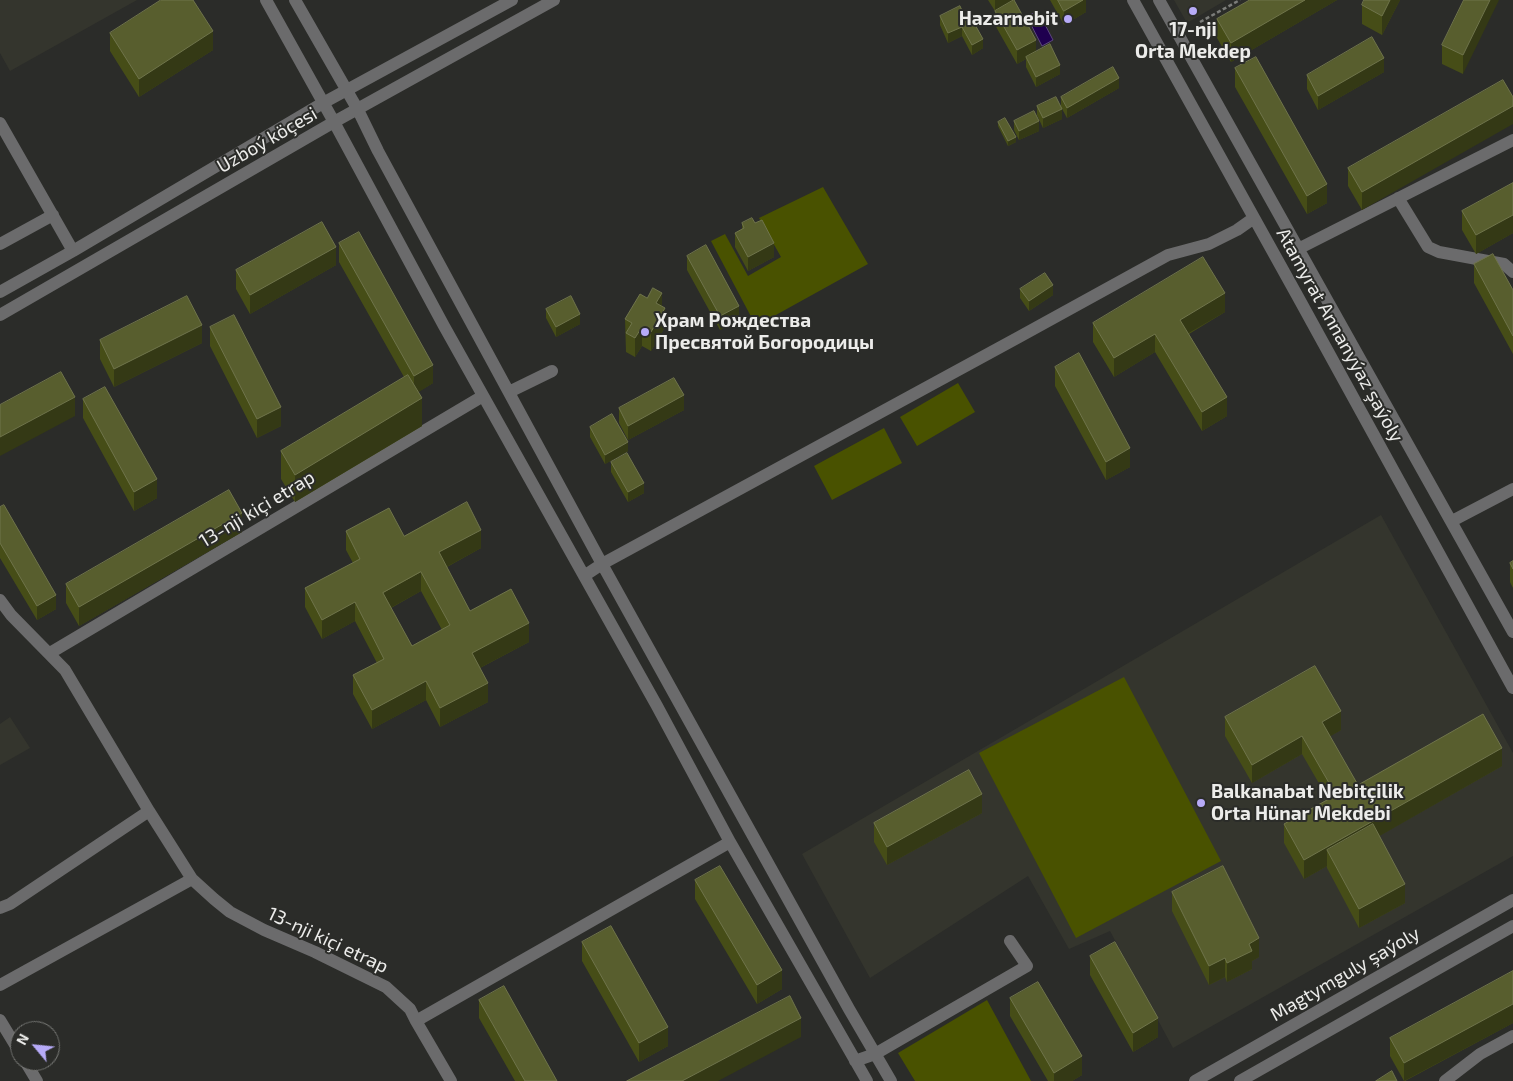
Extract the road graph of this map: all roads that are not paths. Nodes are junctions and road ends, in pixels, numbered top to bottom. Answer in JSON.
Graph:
{"nodes":[{"id":1,"x":266,"y":0,"type":"edge"},
{"id":2,"x":295,"y":0,"type":"edge"},
{"id":3,"x":512,"y":0,"type":"edge"},
{"id":4,"x":554,"y":0,"type":"edge"},
{"id":5,"x":1133,"y":0,"type":"edge"},
{"id":6,"x":1159,"y":0,"type":"edge"},
{"id":7,"x":346,"y":91,"type":"junction"},
{"id":8,"x":323,"y":104,"type":"junction"},
{"id":9,"x":358,"y":110,"type":"junction"},
{"id":10,"x":334,"y":122,"type":"junction"},
{"id":11,"x":0,"y":123,"type":"edge"},
{"id":12,"x":1513,"y":140,"type":"edge"},
{"id":13,"x":1398,"y":198,"type":"junction"},
{"id":14,"x":53,"y":215,"type":"junction"},
{"id":15,"x":1254,"y":218,"type":"junction"},
{"id":16,"x":0,"y":244,"type":"edge"},
{"id":17,"x":1298,"y":249,"type":"junction"},
{"id":18,"x":73,"y":251,"type":"junction"},
{"id":19,"x":1513,"y":272,"type":"edge"},
{"id":20,"x":0,"y":292,"type":"edge"},
{"id":21,"x":0,"y":315,"type":"edge"},
{"id":22,"x":552,"y":371,"type":"dead end"},
{"id":23,"x":508,"y":392,"type":"junction"},
{"id":24,"x":483,"y":396,"type":"junction"},
{"id":25,"x":1513,"y":489,"type":"edge"},
{"id":26,"x":1452,"y":521,"type":"junction"},
{"id":27,"x":602,"y":564,"type":"junction"},
{"id":28,"x":584,"y":576,"type":"junction"},
{"id":29,"x":0,"y":600,"type":"edge"},
{"id":30,"x":1513,"y":632,"type":"edge"},
{"id":31,"x":50,"y":653,"type":"junction"},
{"id":32,"x":1513,"y":688,"type":"edge"},
{"id":33,"x":149,"y":811,"type":"junction"},
{"id":34,"x":730,"y":842,"type":"junction"},
{"id":35,"x":192,"y":879,"type":"junction"},
{"id":36,"x":1513,"y":900,"type":"edge"},
{"id":37,"x":0,"y":908,"type":"edge"},
{"id":38,"x":1513,"y":926,"type":"edge"},
{"id":39,"x":1010,"y":941,"type":"dead end"},
{"id":40,"x":0,"y":985,"type":"edge"},
{"id":41,"x":0,"y":1020,"type":"edge"},
{"id":42,"x":416,"y":1022,"type":"junction"},
{"id":43,"x":10,"y":1036,"type":"edge"},
{"id":44,"x":1513,"y":1036,"type":"edge"},
{"id":45,"x":875,"y":1054,"type":"junction"},
{"id":46,"x":855,"y":1061,"type":"junction"},
{"id":47,"x":445,"y":1079,"type":"edge"},
{"id":48,"x":867,"y":1081,"type":"edge"},
{"id":49,"x":891,"y":1081,"type":"edge"},
{"id":50,"x":1195,"y":1081,"type":"edge"},
{"id":51,"x":1240,"y":1081,"type":"edge"},
{"id":52,"x":1446,"y":1081,"type":"edge"}],
"edges":[{"from":1,"to":8,"type":"street"},
{"from":2,"to":7,"type":"street"},
{"from":3,"to":7,"type":"street","name":"Uzboý köçesi"},
{"from":4,"to":9,"type":"street","name":"Uzboý köçesi"},
{"from":5,"to":15,"type":"street","name":"Atamyrat Annanyýaz şaýoly"},
{"from":6,"to":17,"type":"street","name":"Atamyrat Annanyýaz şaýoly"},
{"from":7,"to":8,"type":"street","name":"Uzboý köçesi"},
{"from":7,"to":9,"type":"street"},
{"from":8,"to":10,"type":"street"},
{"from":8,"to":18,"type":"street","name":"Uzboý köçesi"},
{"from":9,"to":10,"type":"street","name":"Uzboý köçesi"},
{"from":9,"to":23,"type":"street"},
{"from":10,"to":21,"type":"street","name":"Uzboý köçesi"},
{"from":10,"to":24,"type":"street"},
{"from":11,"to":14,"type":"street"},
{"from":12,"to":13,"type":"street"},
{"from":13,"to":17,"type":"street"},
{"from":13,"to":19,"type":"street"},
{"from":14,"to":16,"type":"street"},
{"from":14,"to":18,"type":"street"},
{"from":15,"to":27,"type":"street"},
{"from":15,"to":32,"type":"street","name":"Atamyrat Annanyýaz şaýoly"},
{"from":17,"to":26,"type":"street","name":"Atamyrat Annanyýaz şaýoly"},
{"from":18,"to":20,"type":"street","name":"Uzboý köçesi"},
{"from":22,"to":23,"type":"street"},
{"from":23,"to":27,"type":"street"},
{"from":24,"to":28,"type":"street"},
{"from":24,"to":31,"type":"street","name":"13-nji kiçi etrap"},
{"from":25,"to":26,"type":"street"},
{"from":26,"to":30,"type":"street","name":"Atamyrat Annanyýaz şaýoly"},
{"from":27,"to":28,"type":"street"},
{"from":27,"to":45,"type":"street"},
{"from":28,"to":34,"type":"street"},
{"from":29,"to":31,"type":"street","name":"13-nji kiçi etrap"},
{"from":31,"to":33,"type":"street","name":"13-nji kiçi etrap"},
{"from":33,"to":35,"type":"street","name":"13-nji kiçi etrap"},
{"from":33,"to":37,"type":"street"},
{"from":34,"to":42,"type":"street"},
{"from":34,"to":46,"type":"street"},
{"from":35,"to":40,"type":"street"},
{"from":35,"to":42,"type":"street","name":"13-nji kiçi etrap"},
{"from":36,"to":50,"type":"street","name":"Magtymguly şaýoly"},
{"from":38,"to":51,"type":"street"},
{"from":39,"to":45,"type":"street"},
{"from":41,"to":43,"type":"street"},
{"from":42,"to":47,"type":"street","name":"13-nji kiçi etrap"},
{"from":44,"to":52,"type":"street"},
{"from":45,"to":46,"type":"street"},
{"from":45,"to":49,"type":"street"},
{"from":46,"to":48,"type":"street"}]}
